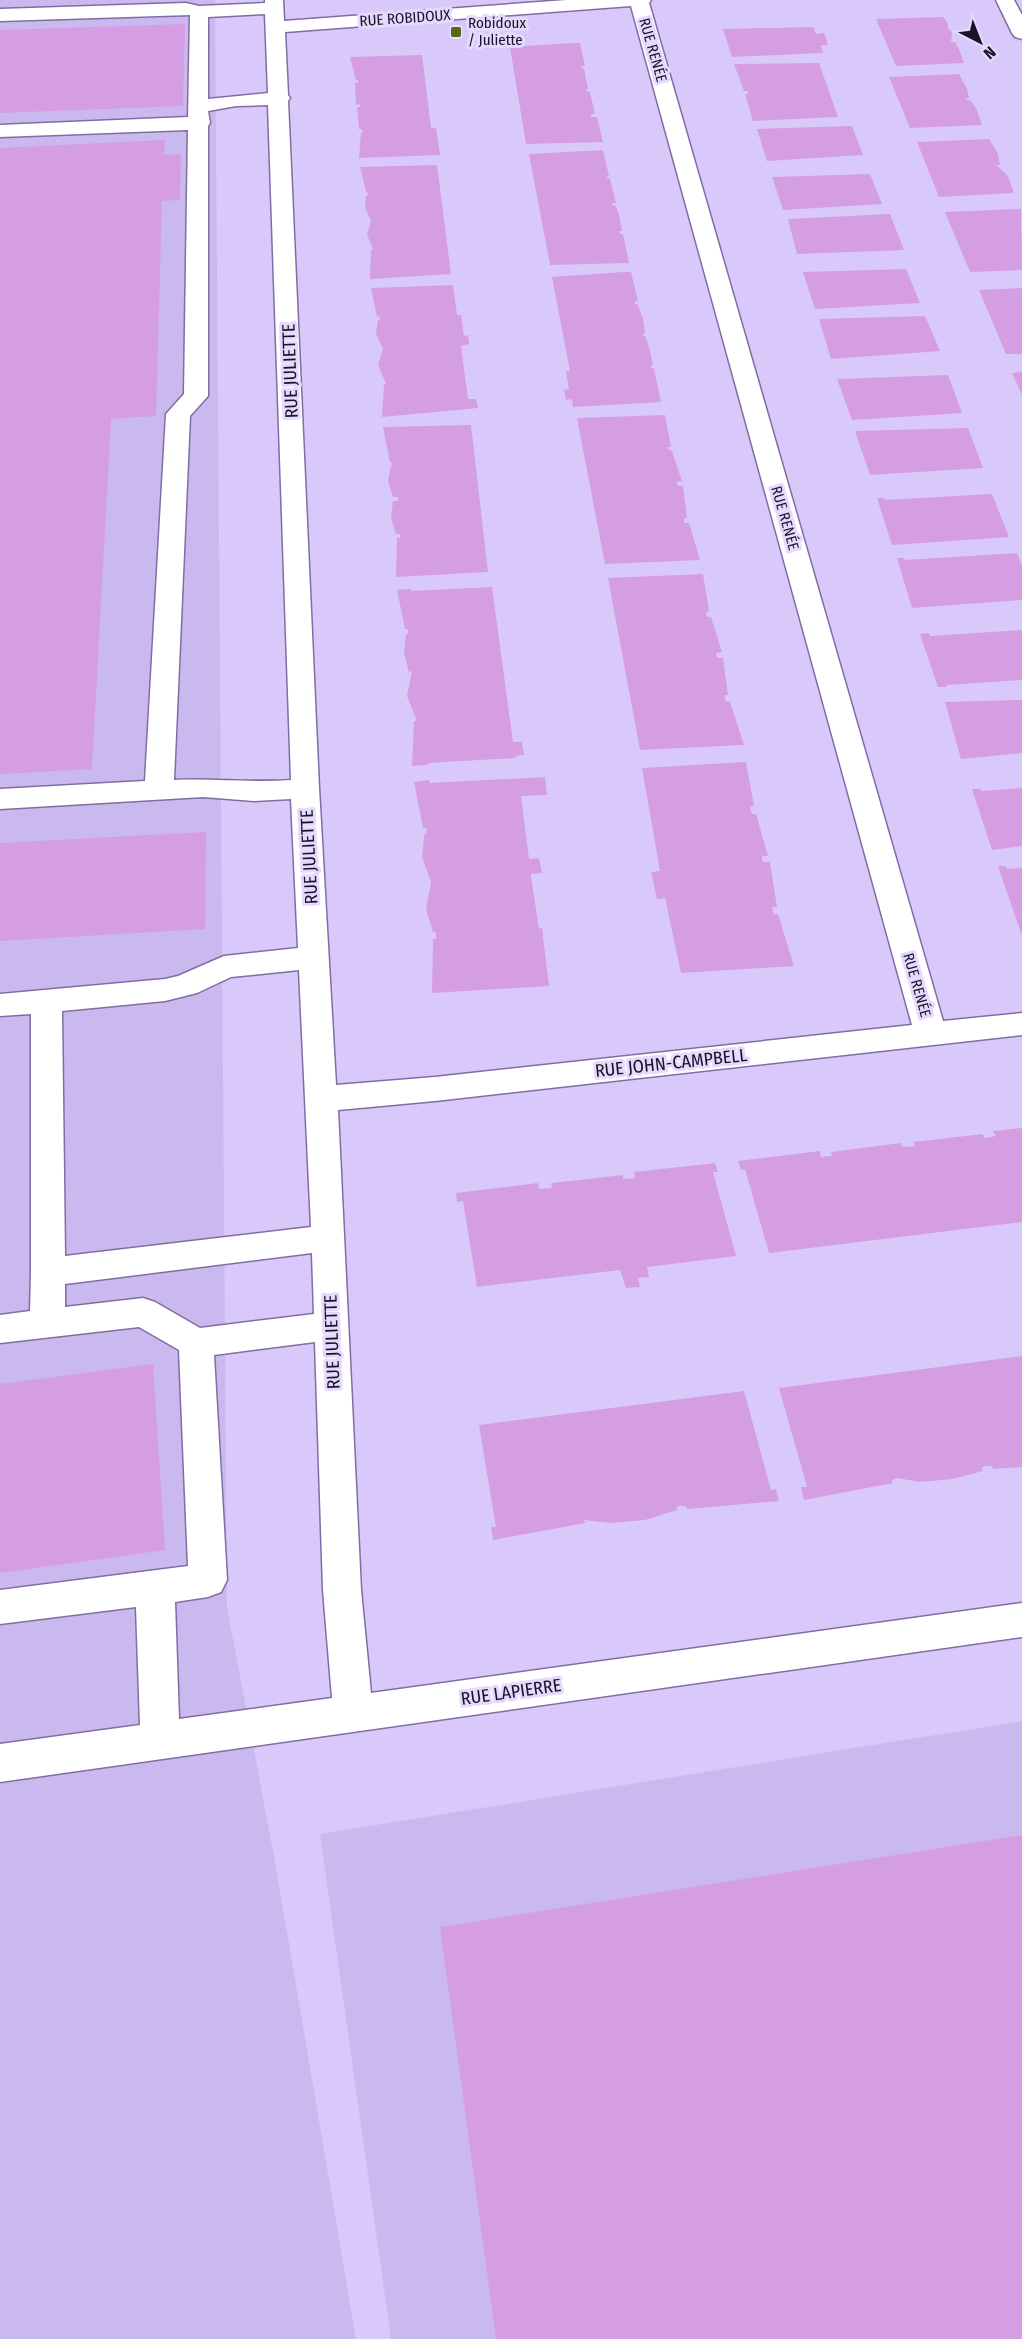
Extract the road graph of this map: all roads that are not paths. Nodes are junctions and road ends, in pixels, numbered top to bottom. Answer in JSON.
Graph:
{"nodes":[{"id":1,"x":70,"y":0,"type":"edge"},
{"id":2,"x":641,"y":0,"type":"edge"},
{"id":3,"x":1005,"y":0,"type":"edge"},
{"id":4,"x":0,"y":3,"type":"edge"},
{"id":5,"x":220,"y":5,"type":"edge"},
{"id":6,"x":199,"y":12,"type":"junction"},
{"id":7,"x":275,"y":12,"type":"edge"},
{"id":8,"x":0,"y":15,"type":"edge"},
{"id":9,"x":1022,"y":33,"type":"edge"},
{"id":10,"x":280,"y":98,"type":"junction"},
{"id":11,"x":200,"y":114,"type":"junction"},
{"id":12,"x":0,"y":131,"type":"edge"},
{"id":13,"x":305,"y":788,"type":"junction"},
{"id":14,"x":159,"y":790,"type":"junction"},
{"id":15,"x":0,"y":798,"type":"edge"},
{"id":16,"x":313,"y":958,"type":"junction"},
{"id":17,"x":46,"y":1001,"type":"junction"},
{"id":18,"x":0,"y":1005,"type":"edge"},
{"id":19,"x":1022,"y":1024,"type":"edge"},
{"id":20,"x":931,"y":1035,"type":"junction"},
{"id":21,"x":320,"y":1099,"type":"junction"},
{"id":22,"x":328,"y":1238,"type":"junction"},
{"id":23,"x":142,"y":1262,"type":"junction"},
{"id":24,"x":48,"y":1272,"type":"junction"},
{"id":25,"x":143,"y":1312,"type":"junction"},
{"id":26,"x":47,"y":1323,"type":"junction"},
{"id":27,"x":331,"y":1326,"type":"junction"},
{"id":28,"x":0,"y":1329,"type":"edge"},
{"id":29,"x":196,"y":1343,"type":"junction"},
{"id":30,"x":155,"y":1588,"type":"junction"},
{"id":31,"x":0,"y":1607,"type":"edge"},
{"id":32,"x":1022,"y":1620,"type":"edge"},
{"id":33,"x":353,"y":1713,"type":"junction"},
{"id":34,"x":160,"y":1740,"type":"junction"},
{"id":35,"x":0,"y":1763,"type":"edge"}],
"edges":[{"from":1,"to":4,"type":"street"},
{"from":2,"to":7,"type":"street","name":"RUE ROBIDOUX"},
{"from":2,"to":20,"type":"street","name":"RUE RENÉE"},
{"from":3,"to":9,"type":"street"},
{"from":5,"to":6,"type":"street","name":"RUE ROBIDOUX"},
{"from":5,"to":7,"type":"street","name":"RUE ROBIDOUX"},
{"from":6,"to":8,"type":"street","name":"RUE ROBIDOUX"},
{"from":6,"to":11,"type":"street"},
{"from":7,"to":10,"type":"street","name":"RUE JULIETTE"},
{"from":10,"to":11,"type":"street"},
{"from":10,"to":13,"type":"street","name":"RUE JULIETTE"},
{"from":11,"to":12,"type":"street"},
{"from":11,"to":14,"type":"street"},
{"from":13,"to":14,"type":"street"},
{"from":13,"to":16,"type":"street","name":"RUE JULIETTE"},
{"from":14,"to":15,"type":"street"},
{"from":16,"to":17,"type":"street"},
{"from":16,"to":21,"type":"street","name":"RUE JULIETTE"},
{"from":17,"to":18,"type":"street"},
{"from":17,"to":24,"type":"street"},
{"from":19,"to":20,"type":"street","name":"RUE JOHN-CAMPBELL"},
{"from":20,"to":21,"type":"street","name":"RUE JOHN-CAMPBELL"},
{"from":21,"to":22,"type":"street","name":"RUE JULIETTE"},
{"from":22,"to":23,"type":"street"},
{"from":22,"to":27,"type":"street","name":"RUE JULIETTE"},
{"from":23,"to":24,"type":"street"},
{"from":23,"to":25,"type":"street"},
{"from":24,"to":26,"type":"street"},
{"from":25,"to":26,"type":"street"},
{"from":25,"to":29,"type":"street"},
{"from":26,"to":28,"type":"street"},
{"from":27,"to":29,"type":"street"},
{"from":27,"to":33,"type":"street","name":"RUE JULIETTE"},
{"from":29,"to":30,"type":"street"},
{"from":30,"to":31,"type":"street"},
{"from":30,"to":34,"type":"street"},
{"from":32,"to":33,"type":"street","name":"RUE LAPIERRE"},
{"from":33,"to":34,"type":"street","name":"RUE LAPIERRE"},
{"from":34,"to":35,"type":"street","name":"RUE LAPIERRE"}]}
